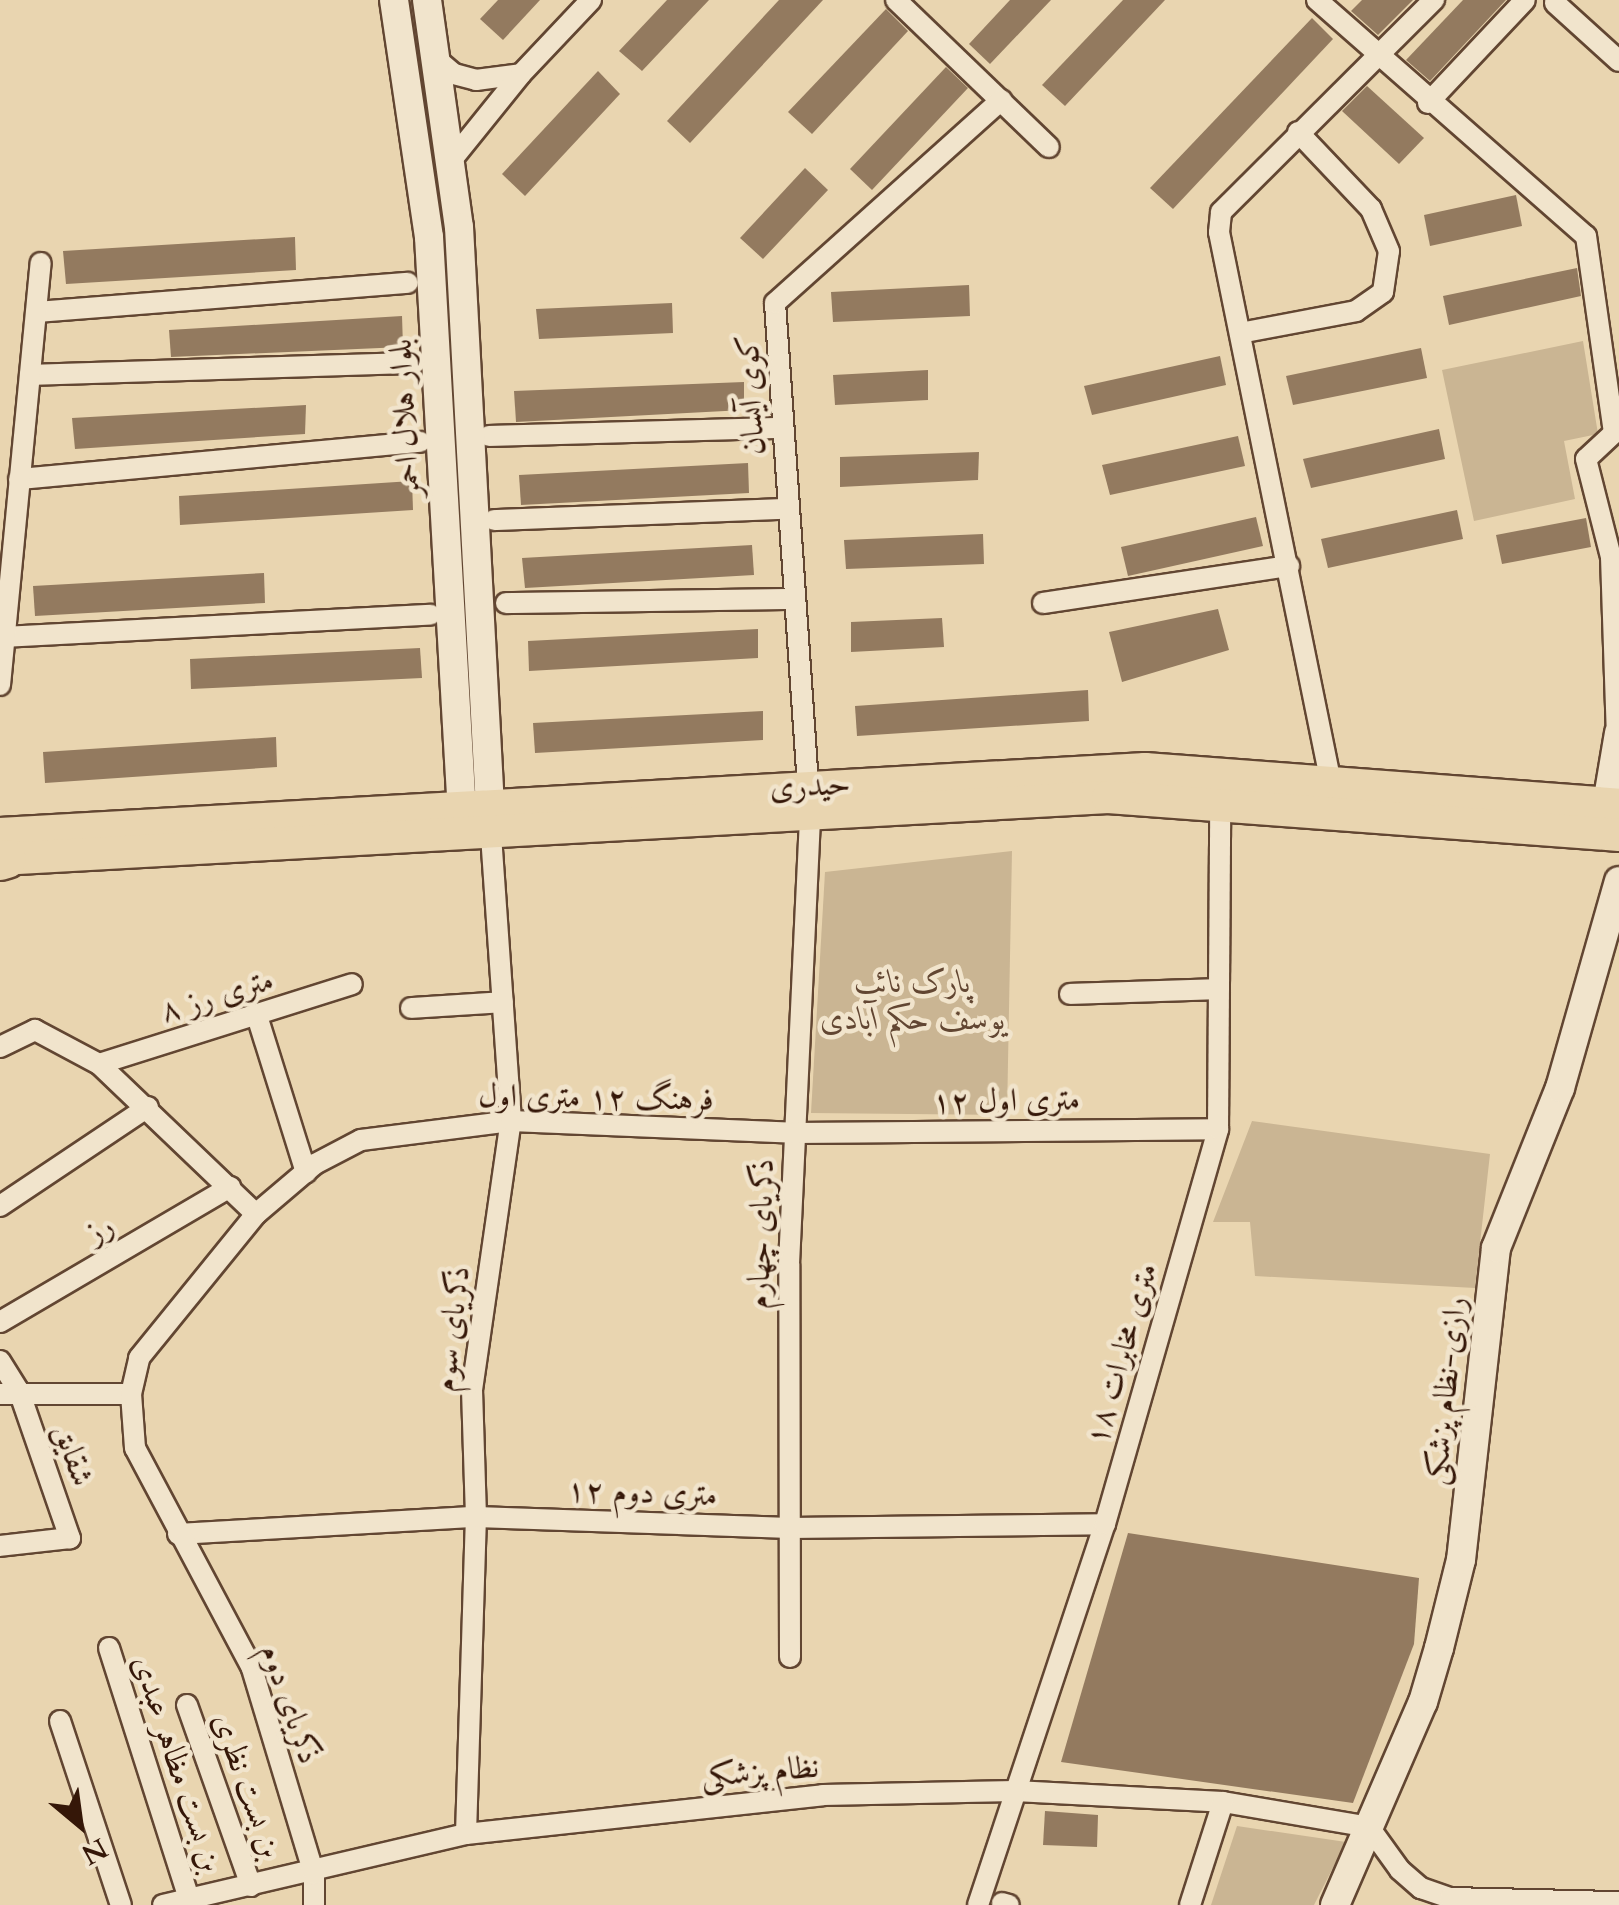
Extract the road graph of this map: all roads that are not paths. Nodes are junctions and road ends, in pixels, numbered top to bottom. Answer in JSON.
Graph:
{"nodes":[{"id":1,"x":394,"y":0,"type":"edge"},
{"id":2,"x":427,"y":0,"type":"edge"},
{"id":3,"x":590,"y":0,"type":"edge"},
{"id":4,"x":896,"y":0,"type":"edge"},
{"id":5,"x":1434,"y":0,"type":"edge"},
{"id":6,"x":1525,"y":0,"type":"edge"},
{"id":7,"x":1555,"y":1,"type":"edge"},
{"id":8,"x":1323,"y":2,"type":"edge"},
{"id":9,"x":1376,"y":55,"type":"junction"},
{"id":10,"x":435,"y":58,"type":"junction"},
{"id":11,"x":1619,"y":61,"type":"edge"},
{"id":12,"x":403,"y":62,"type":"junction"},
{"id":13,"x":522,"y":74,"type":"junction"},
{"id":14,"x":1001,"y":100,"type":"junction"},
{"id":15,"x":1428,"y":103,"type":"junction"},
{"id":16,"x":1298,"y":132,"type":"junction"},
{"id":17,"x":1050,"y":147,"type":"dead end"},
{"id":18,"x":416,"y":151,"type":"junction"},
{"id":19,"x":449,"y":155,"type":"junction"},
{"id":20,"x":42,"y":263,"type":"dead end"},
{"id":21,"x":408,"y":283,"type":"dead end"},
{"id":22,"x":36,"y":312,"type":"junction"},
{"id":23,"x":1240,"y":333,"type":"junction"},
{"id":24,"x":415,"y":364,"type":"dead end"},
{"id":25,"x":30,"y":375,"type":"junction"},
{"id":26,"x":783,"y":428,"type":"junction"},
{"id":27,"x":489,"y":436,"type":"dead end"},
{"id":28,"x":420,"y":442,"type":"dead end"},
{"id":29,"x":20,"y":479,"type":"junction"},
{"id":30,"x":788,"y":509,"type":"junction"},
{"id":31,"x":494,"y":520,"type":"dead end"},
{"id":32,"x":6,"y":562,"type":"edge"},
{"id":33,"x":1289,"y":566,"type":"junction"},
{"id":34,"x":793,"y":599,"type":"junction"},
{"id":35,"x":506,"y":603,"type":"dead end"},
{"id":36,"x":1042,"y":603,"type":"dead end"},
{"id":37,"x":430,"y":614,"type":"dead end"},
{"id":38,"x":4,"y":638,"type":"junction"},
{"id":39,"x":0,"y":685,"type":"edge"},
{"id":40,"x":1618,"y":734,"type":"edge"},
{"id":41,"x":1333,"y":796,"type":"junction"},
{"id":42,"x":808,"y":800,"type":"junction"},
{"id":43,"x":1220,"y":802,"type":"junction"},
{"id":44,"x":1616,"y":816,"type":"edge"},
{"id":45,"x":477,"y":818,"type":"junction"},
{"id":46,"x":2,"y":853,"type":"edge"},
{"id":47,"x":1619,"y":882,"type":"edge"},
{"id":48,"x":352,"y":984,"type":"dead end"},
{"id":49,"x":1219,"y":989,"type":"junction"},
{"id":50,"x":1070,"y":994,"type":"dead end"},
{"id":51,"x":502,"y":1002,"type":"junction"},
{"id":52,"x":411,"y":1008,"type":"dead end"},
{"id":53,"x":257,"y":1016,"type":"junction"},
{"id":54,"x":0,"y":1046,"type":"edge"},
{"id":55,"x":99,"y":1064,"type":"junction"},
{"id":56,"x":148,"y":1108,"type":"junction"},
{"id":57,"x":511,"y":1121,"type":"junction"},
{"id":58,"x":1218,"y":1129,"type":"junction"},
{"id":59,"x":794,"y":1133,"type":"junction"},
{"id":60,"x":306,"y":1172,"type":"junction"},
{"id":61,"x":230,"y":1187,"type":"junction"},
{"id":62,"x":0,"y":1206,"type":"edge"},
{"id":63,"x":256,"y":1214,"type":"junction"},
{"id":64,"x":0,"y":1322,"type":"edge"},
{"id":65,"x":0,"y":1361,"type":"edge"},
{"id":66,"x":10,"y":1393,"type":"edge"},
{"id":67,"x":130,"y":1394,"type":"junction"},
{"id":68,"x":476,"y":1517,"type":"junction"},
{"id":69,"x":1105,"y":1524,"type":"junction"},
{"id":70,"x":790,"y":1528,"type":"junction"},
{"id":71,"x":178,"y":1534,"type":"junction"},
{"id":72,"x":0,"y":1546,"type":"edge"},
{"id":73,"x":108,"y":1648,"type":"dead end"},
{"id":74,"x":790,"y":1657,"type":"dead end"},
{"id":75,"x":186,"y":1705,"type":"dead end"},
{"id":76,"x":60,"y":1721,"type":"dead end"},
{"id":77,"x":1014,"y":1790,"type":"junction"},
{"id":78,"x":1223,"y":1802,"type":"junction"},
{"id":79,"x":1369,"y":1827,"type":"junction"},
{"id":80,"x":466,"y":1834,"type":"junction"},
{"id":81,"x":314,"y":1874,"type":"junction"},
{"id":82,"x":251,"y":1886,"type":"junction"},
{"id":83,"x":189,"y":1898,"type":"junction"},
{"id":84,"x":1619,"y":1902,"type":"edge"},
{"id":85,"x":121,"y":1905,"type":"edge"},
{"id":86,"x":163,"y":1905,"type":"edge"},
{"id":87,"x":314,"y":1905,"type":"edge"},
{"id":88,"x":978,"y":1905,"type":"edge"},
{"id":89,"x":1190,"y":1905,"type":"edge"},
{"id":90,"x":1335,"y":1905,"type":"edge"}],
"edges":[{"from":1,"to":12,"type":"main road","name":"بلوار هلال احمر"},
{"from":2,"to":10,"type":"main road","name":"بلوار هلال احمر"},
{"from":3,"to":13,"type":"street"},
{"from":4,"to":14,"type":"street"},
{"from":5,"to":9,"type":"street"},
{"from":6,"to":15,"type":"street"},
{"from":7,"to":11,"type":"street"},
{"from":8,"to":9,"type":"street"},
{"from":9,"to":15,"type":"street"},
{"from":9,"to":16,"type":"street"},
{"from":10,"to":12,"type":"main road"},
{"from":10,"to":13,"type":"street"},
{"from":10,"to":19,"type":"main road","name":"بلوار هلال احمر"},
{"from":12,"to":18,"type":"main road","name":"بلوار هلال احمر"},
{"from":13,"to":19,"type":"street"},
{"from":14,"to":17,"type":"street"},
{"from":14,"to":26,"type":"street","name":"کوی آیسان"},
{"from":15,"to":40,"type":"street"},
{"from":16,"to":23,"type":"street"},
{"from":16,"to":23,"type":"street"},
{"from":18,"to":19,"type":"main road"},
{"from":18,"to":45,"type":"main road","name":"بلوار هلال احمر"},
{"from":19,"to":45,"type":"main road","name":"بلوار هلال احمر"},
{"from":20,"to":22,"type":"street"},
{"from":21,"to":22,"type":"street"},
{"from":22,"to":25,"type":"street"},
{"from":23,"to":33,"type":"street"},
{"from":24,"to":25,"type":"street"},
{"from":25,"to":29,"type":"street"},
{"from":26,"to":27,"type":"street"},
{"from":26,"to":30,"type":"street","name":"کوی آیسان"},
{"from":28,"to":29,"type":"street"},
{"from":29,"to":32,"type":"street"},
{"from":30,"to":31,"type":"street"},
{"from":30,"to":34,"type":"street","name":"کوی آیسان"},
{"from":32,"to":38,"type":"street"},
{"from":33,"to":36,"type":"street"},
{"from":33,"to":41,"type":"street"},
{"from":34,"to":35,"type":"street"},
{"from":34,"to":42,"type":"street","name":"کوی آیسان"},
{"from":37,"to":38,"type":"street"},
{"from":38,"to":39,"type":"street"},
{"from":40,"to":44,"type":"main road"},
{"from":41,"to":42,"type":"main road","name":"حیدری"},
{"from":41,"to":43,"type":"main road","name":"حیدری"},
{"from":41,"to":44,"type":"main road","name":"حیدری"},
{"from":42,"to":43,"type":"main road","name":"حیدری"},
{"from":42,"to":45,"type":"main road","name":"حیدری"},
{"from":42,"to":59,"type":"street","name":"ذکریای چهارم"},
{"from":43,"to":49,"type":"street","name":"۱۸ متری مخابرات"},
{"from":45,"to":46,"type":"main road","name":"حیدری"},
{"from":45,"to":51,"type":"street","name":"ذکریای سوم"},
{"from":47,"to":79,"type":"main road","name":"رازی-نظام پزشکی"},
{"from":48,"to":53,"type":"street","name":"۸ متری رز"},
{"from":49,"to":50,"type":"street"},
{"from":49,"to":58,"type":"street","name":"۱۸ متری مخابرات"},
{"from":51,"to":52,"type":"street"},
{"from":51,"to":57,"type":"street","name":"ذکریای سوم"},
{"from":53,"to":55,"type":"street","name":"۸ متری رز"},
{"from":53,"to":60,"type":"street"},
{"from":54,"to":55,"type":"street"},
{"from":55,"to":56,"type":"street"},
{"from":56,"to":61,"type":"street"},
{"from":56,"to":62,"type":"street"},
{"from":57,"to":59,"type":"street","name":"فرهنگ ۱۲ متری اول"},
{"from":57,"to":60,"type":"street","name":"فرهنگ ۱۲ متری اول"},
{"from":57,"to":68,"type":"street","name":"ذکریای سوم"},
{"from":58,"to":59,"type":"street","name":"۱۲ متری اول"},
{"from":58,"to":69,"type":"street","name":"۱۸ متری مخابرات"},
{"from":59,"to":70,"type":"street","name":"ذکریای چهارم"},
{"from":60,"to":63,"type":"street","name":"فرهنگ ۱۲ متری اول"},
{"from":61,"to":63,"type":"street"},
{"from":61,"to":64,"type":"street","name":"رز"},
{"from":63,"to":67,"type":"street","name":"فرهنگ ۱۲ متری اول"},
{"from":65,"to":66,"type":"street"},
{"from":66,"to":67,"type":"street","name":"شقایق"},
{"from":66,"to":72,"type":"street","name":"شقایق"},
{"from":67,"to":71,"type":"street","name":"فرهنگ ۱۲ متری اول"},
{"from":68,"to":70,"type":"street","name":"۱۲ متری دوم"},
{"from":68,"to":71,"type":"street","name":"۱۲ متری دوم"},
{"from":68,"to":80,"type":"street","name":"ذکریای سوم"},
{"from":69,"to":70,"type":"street","name":"۱۲ متری دوم"},
{"from":69,"to":77,"type":"street","name":"۱۸ متری مخابرات"},
{"from":70,"to":74,"type":"street","name":"ذکریای چهارم"},
{"from":71,"to":81,"type":"street","name":"ذکریای دوم"},
{"from":73,"to":83,"type":"street","name":"بن بست مظاهر عبدی"},
{"from":75,"to":82,"type":"street","name":"بن بست نظری"},
{"from":76,"to":85,"type":"street"},
{"from":77,"to":78,"type":"street","name":"نظام پزشکی"},
{"from":77,"to":80,"type":"street","name":"نظام پزشکی"},
{"from":77,"to":88,"type":"street","name":"۱۸ متری مخابرات"},
{"from":78,"to":79,"type":"street","name":"نظام پزشکی"},
{"from":78,"to":89,"type":"street"},
{"from":79,"to":84,"type":"street"},
{"from":79,"to":90,"type":"main road","name":"رازی-نظام پزشکی"},
{"from":80,"to":81,"type":"street","name":"نظام پزشکی"},
{"from":81,"to":82,"type":"street","name":"نظام پزشکی"},
{"from":81,"to":87,"type":"street","name":"ذکریای دوم"},
{"from":82,"to":83,"type":"street","name":"نظام پزشکی"},
{"from":83,"to":86,"type":"street","name":"نظام پزشکی"}]}
